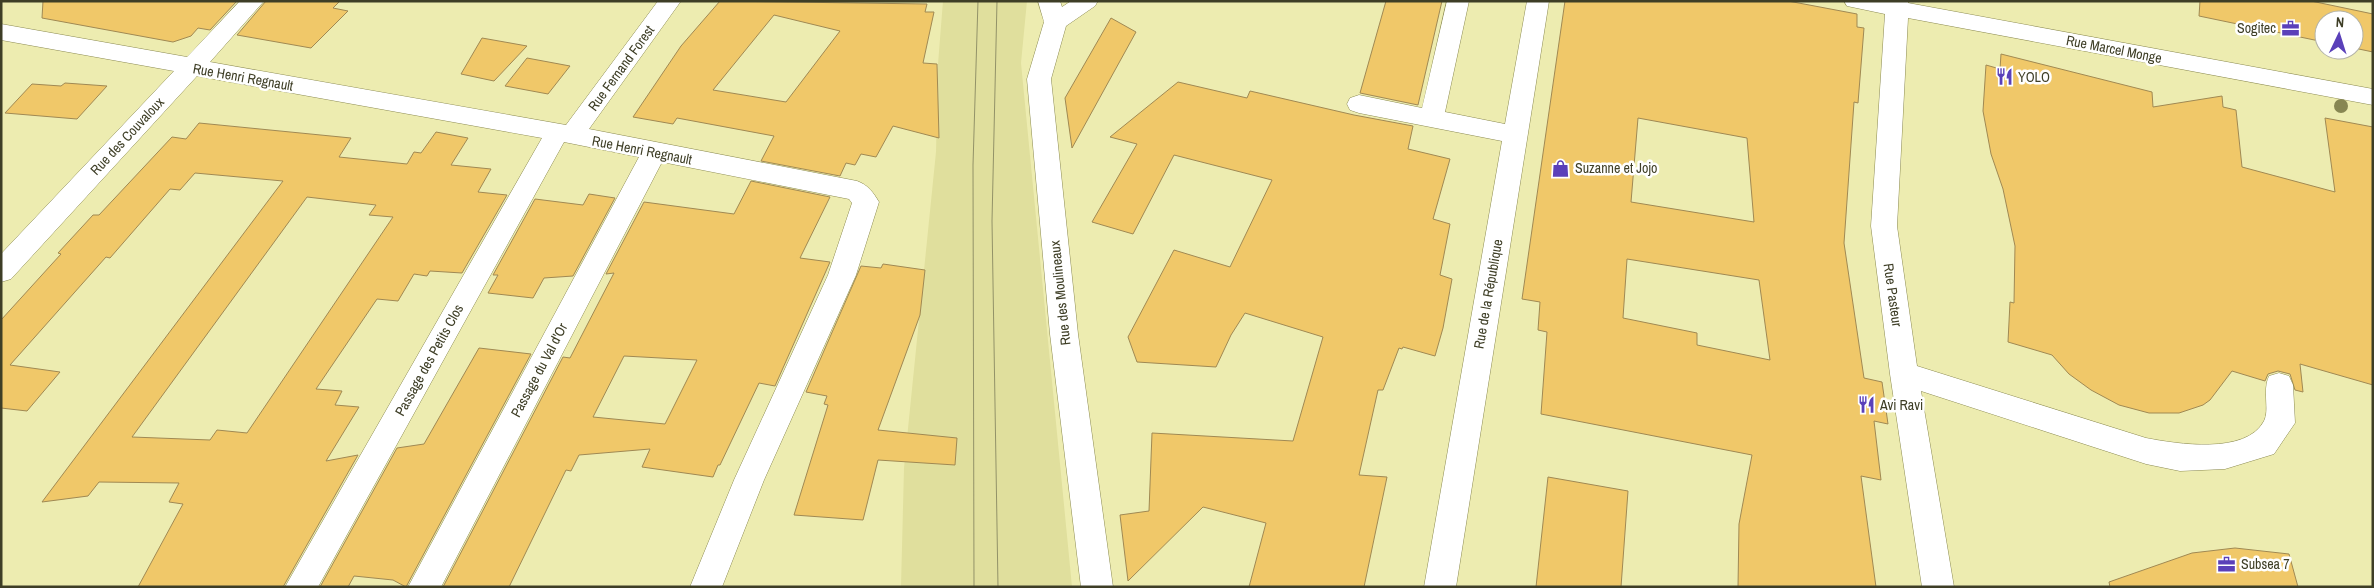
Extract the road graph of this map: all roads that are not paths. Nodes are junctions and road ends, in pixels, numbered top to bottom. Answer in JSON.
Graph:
{"nodes":[{"id":1,"x":253,"y":1,"type":"edge"},
{"id":2,"x":670,"y":1,"type":"edge"},
{"id":3,"x":1087,"y":1,"type":"edge"},
{"id":4,"x":1458,"y":1,"type":"edge"},
{"id":5,"x":1538,"y":1,"type":"edge"},
{"id":6,"x":1855,"y":1,"type":"edge"},
{"id":7,"x":1897,"y":5,"type":"edge"},
{"id":8,"x":1052,"y":12,"type":"edge"},
{"id":9,"x":1,"y":32,"type":"edge"},
{"id":10,"x":191,"y":68,"type":"junction"},
{"id":11,"x":2373,"y":97,"type":"edge"},
{"id":12,"x":1359,"y":104,"type":"dead end"},
{"id":13,"x":1432,"y":118,"type":"junction"},
{"id":14,"x":565,"y":134,"type":"junction"},
{"id":15,"x":1515,"y":135,"type":"junction"},
{"id":16,"x":654,"y":153,"type":"junction"},
{"id":17,"x":1,"y":272,"type":"edge"},
{"id":18,"x":1904,"y":374,"type":"junction"},
{"id":19,"x":2279,"y":385,"type":"dead end"},
{"id":20,"x":301,"y":587,"type":"edge"},
{"id":21,"x":424,"y":587,"type":"edge"},
{"id":22,"x":706,"y":587,"type":"edge"},
{"id":23,"x":1097,"y":587,"type":"edge"},
{"id":24,"x":1440,"y":587,"type":"edge"},
{"id":25,"x":1938,"y":587,"type":"edge"}],
"edges":[{"from":1,"to":10,"type":"street","name":"Rue des Couvaloux"},
{"from":2,"to":14,"type":"street","name":"Rue Fernand Forest"},
{"from":3,"to":8,"type":"street"},
{"from":4,"to":13,"type":"street"},
{"from":5,"to":15,"type":"street","name":"Rue de la République"},
{"from":6,"to":7,"type":"street","name":"Rue Marcel Monge"},
{"from":7,"to":11,"type":"street","name":"Rue Marcel Monge"},
{"from":7,"to":18,"type":"street","name":"Rue Pasteur"},
{"from":8,"to":23,"type":"street","name":"Rue des Moulineaux"},
{"from":9,"to":10,"type":"street","name":"Rue Henri Regnault"},
{"from":10,"to":14,"type":"street","name":"Rue Henri Regnault"},
{"from":10,"to":17,"type":"street","name":"Rue des Couvaloux"},
{"from":12,"to":13,"type":"street"},
{"from":13,"to":15,"type":"street"},
{"from":14,"to":16,"type":"street","name":"Rue Henri Regnault"},
{"from":14,"to":20,"type":"street","name":"Passage des Petits Clos"},
{"from":15,"to":24,"type":"street","name":"Rue de la République"},
{"from":16,"to":21,"type":"street","name":"Passage du Val d'Or"},
{"from":16,"to":22,"type":"street","name":"Rue Henri Regnault"},
{"from":18,"to":19,"type":"street"},
{"from":18,"to":25,"type":"street","name":"Rue Pasteur"}]}
